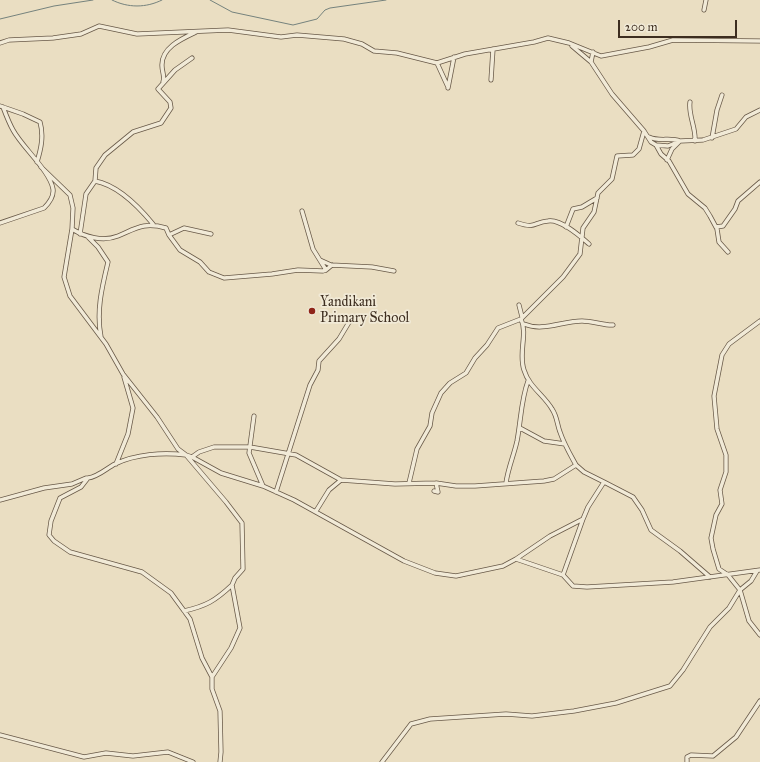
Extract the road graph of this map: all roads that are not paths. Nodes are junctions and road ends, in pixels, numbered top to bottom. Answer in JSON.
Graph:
{"nodes":[{"id":1,"x":706,"y":0,"type":"edge"},
{"id":2,"x":704,"y":10,"type":"dead end"},
{"id":3,"x":198,"y":31,"type":"junction"},
{"id":4,"x":760,"y":41,"type":"edge"},
{"id":5,"x":0,"y":43,"type":"edge"},
{"id":6,"x":569,"y":43,"type":"junction"},
{"id":7,"x":493,"y":49,"type":"junction"},
{"id":8,"x":593,"y":52,"type":"junction"},
{"id":9,"x":454,"y":57,"type":"junction"},
{"id":10,"x":192,"y":58,"type":"dead end"},
{"id":11,"x":591,"y":62,"type":"junction"},
{"id":12,"x":437,"y":63,"type":"junction"},
{"id":13,"x":492,"y":80,"type":"dead end"},
{"id":14,"x":162,"y":83,"type":"junction"},
{"id":15,"x":722,"y":95,"type":"dead end"},
{"id":16,"x":690,"y":102,"type":"dead end"},
{"id":17,"x":1,"y":107,"type":"edge"},
{"id":18,"x":760,"y":110,"type":"edge"},
{"id":19,"x":644,"y":132,"type":"junction"},
{"id":20,"x":649,"y":137,"type":"junction"},
{"id":21,"x":712,"y":138,"type":"junction"},
{"id":22,"x":680,"y":141,"type":"junction"},
{"id":23,"x":695,"y":141,"type":"junction"},
{"id":24,"x":656,"y":145,"type":"junction"},
{"id":25,"x":667,"y":160,"type":"junction"},
{"id":26,"x":37,"y":162,"type":"junction"},
{"id":27,"x":41,"y":167,"type":"junction"},
{"id":28,"x":95,"y":181,"type":"junction"},
{"id":29,"x":760,"y":182,"type":"edge"},
{"id":30,"x":597,"y":198,"type":"junction"},
{"id":31,"x":302,"y":211,"type":"dead end"},
{"id":32,"x":0,"y":223,"type":"edge"},
{"id":33,"x":518,"y":223,"type":"dead end"},
{"id":34,"x":153,"y":224,"type":"junction"},
{"id":35,"x":566,"y":227,"type":"junction"},
{"id":36,"x":716,"y":227,"type":"junction"},
{"id":37,"x":72,"y":229,"type":"junction"},
{"id":38,"x":80,"y":234,"type":"junction"},
{"id":39,"x":212,"y":234,"type":"dead end"},
{"id":40,"x":169,"y":235,"type":"junction"},
{"id":41,"x":581,"y":237,"type":"junction"},
{"id":42,"x":88,"y":238,"type":"junction"},
{"id":43,"x":590,"y":244,"type":"dead end"},
{"id":44,"x":728,"y":252,"type":"dead end"},
{"id":45,"x":320,"y":260,"type":"junction"},
{"id":46,"x":332,"y":265,"type":"junction"},
{"id":47,"x":326,"y":270,"type":"junction"},
{"id":48,"x":394,"y":271,"type":"dead end"},
{"id":49,"x":519,"y":305,"type":"dead end"},
{"id":50,"x":522,"y":318,"type":"junction"},
{"id":51,"x":351,"y":319,"type":"dead end"},
{"id":52,"x":760,"y":321,"type":"edge"},
{"id":53,"x":524,"y":324,"type":"junction"},
{"id":54,"x":613,"y":325,"type":"dead end"},
{"id":55,"x":102,"y":340,"type":"junction"},
{"id":56,"x":123,"y":374,"type":"junction"},
{"id":57,"x":528,"y":381,"type":"junction"},
{"id":58,"x":254,"y":416,"type":"dead end"},
{"id":59,"x":520,"y":428,"type":"junction"},
{"id":60,"x":565,"y":444,"type":"junction"},
{"id":61,"x":250,"y":447,"type":"junction"},
{"id":62,"x":288,"y":454,"type":"junction"},
{"id":63,"x":186,"y":455,"type":"junction"},
{"id":64,"x":192,"y":457,"type":"junction"},
{"id":65,"x":116,"y":464,"type":"junction"},
{"id":66,"x":576,"y":465,"type":"junction"},
{"id":67,"x":88,"y":478,"type":"junction"},
{"id":68,"x":341,"y":480,"type":"junction"},
{"id":69,"x":604,"y":482,"type":"junction"},
{"id":70,"x":409,"y":483,"type":"junction"},
{"id":71,"x":436,"y":483,"type":"junction"},
{"id":72,"x":506,"y":483,"type":"junction"},
{"id":73,"x":263,"y":486,"type":"junction"},
{"id":74,"x":434,"y":491,"type":"dead end"},
{"id":75,"x":276,"y":492,"type":"junction"},
{"id":76,"x":0,"y":500,"type":"edge"},
{"id":77,"x":316,"y":511,"type":"junction"},
{"id":78,"x":583,"y":519,"type":"junction"},
{"id":79,"x":516,"y":559,"type":"junction"},
{"id":80,"x":759,"y":570,"type":"edge"},
{"id":81,"x":563,"y":575,"type":"junction"},
{"id":82,"x":728,"y":575,"type":"junction"},
{"id":83,"x":710,"y":577,"type":"junction"},
{"id":84,"x":232,"y":585,"type":"junction"},
{"id":85,"x":740,"y":590,"type":"junction"},
{"id":86,"x":184,"y":611,"type":"junction"},
{"id":87,"x":760,"y":635,"type":"edge"},
{"id":88,"x":212,"y":677,"type":"junction"},
{"id":89,"x":760,"y":701,"type":"edge"},
{"id":90,"x":0,"y":735,"type":"edge"},
{"id":91,"x":193,"y":762,"type":"edge"},
{"id":92,"x":220,"y":762,"type":"edge"},
{"id":93,"x":382,"y":762,"type":"edge"},
{"id":94,"x":687,"y":762,"type":"edge"}],
"edges":[{"from":1,"to":2,"type":"street"},
{"from":3,"to":5,"type":"street"},
{"from":3,"to":12,"type":"street"},
{"from":3,"to":14,"type":"street"},
{"from":4,"to":8,"type":"street"},
{"from":6,"to":7,"type":"street"},
{"from":6,"to":8,"type":"street"},
{"from":6,"to":11,"type":"street"},
{"from":7,"to":9,"type":"street"},
{"from":7,"to":13,"type":"street"},
{"from":8,"to":11,"type":"street"},
{"from":9,"to":12,"type":"street"},
{"from":9,"to":12,"type":"street"},
{"from":10,"to":14,"type":"street"},
{"from":11,"to":19,"type":"street"},
{"from":14,"to":28,"type":"street"},
{"from":15,"to":21,"type":"street"},
{"from":16,"to":23,"type":"street"},
{"from":17,"to":26,"type":"street"},
{"from":17,"to":26,"type":"street"},
{"from":18,"to":21,"type":"street"},
{"from":19,"to":20,"type":"street"},
{"from":19,"to":30,"type":"street"},
{"from":20,"to":22,"type":"street"},
{"from":20,"to":24,"type":"street"},
{"from":21,"to":23,"type":"street"},
{"from":22,"to":23,"type":"street"},
{"from":22,"to":24,"type":"street"},
{"from":22,"to":25,"type":"street"},
{"from":24,"to":25,"type":"street"},
{"from":25,"to":36,"type":"street"},
{"from":26,"to":27,"type":"street"},
{"from":27,"to":32,"type":"street"},
{"from":27,"to":37,"type":"street"},
{"from":28,"to":34,"type":"street"},
{"from":28,"to":38,"type":"street"},
{"from":29,"to":36,"type":"street"},
{"from":30,"to":35,"type":"street"},
{"from":30,"to":41,"type":"street"},
{"from":31,"to":45,"type":"street"},
{"from":33,"to":35,"type":"street"},
{"from":34,"to":40,"type":"street"},
{"from":34,"to":42,"type":"street"},
{"from":35,"to":41,"type":"street"},
{"from":36,"to":44,"type":"street"},
{"from":37,"to":38,"type":"street"},
{"from":37,"to":55,"type":"street"},
{"from":38,"to":42,"type":"street"},
{"from":39,"to":40,"type":"street"},
{"from":40,"to":47,"type":"street"},
{"from":41,"to":43,"type":"street"},
{"from":41,"to":50,"type":"street"},
{"from":42,"to":55,"type":"street"},
{"from":45,"to":46,"type":"street"},
{"from":45,"to":47,"type":"street"},
{"from":46,"to":47,"type":"street"},
{"from":46,"to":48,"type":"street"},
{"from":49,"to":50,"type":"street"},
{"from":50,"to":53,"type":"street"},
{"from":50,"to":70,"type":"street"},
{"from":51,"to":62,"type":"street"},
{"from":52,"to":82,"type":"street"},
{"from":53,"to":54,"type":"street"},
{"from":53,"to":57,"type":"street"},
{"from":55,"to":56,"type":"street"},
{"from":56,"to":63,"type":"street"},
{"from":56,"to":65,"type":"street"},
{"from":57,"to":59,"type":"street"},
{"from":57,"to":60,"type":"street"},
{"from":58,"to":61,"type":"street"},
{"from":59,"to":60,"type":"street"},
{"from":59,"to":72,"type":"street"},
{"from":60,"to":66,"type":"street"},
{"from":61,"to":62,"type":"street"},
{"from":61,"to":64,"type":"street"},
{"from":61,"to":73,"type":"street"},
{"from":62,"to":68,"type":"street"},
{"from":62,"to":75,"type":"street"},
{"from":63,"to":64,"type":"street"},
{"from":63,"to":65,"type":"street"},
{"from":63,"to":84,"type":"street"},
{"from":64,"to":73,"type":"street"},
{"from":65,"to":67,"type":"street"},
{"from":66,"to":69,"type":"street"},
{"from":66,"to":72,"type":"street"},
{"from":67,"to":76,"type":"street"},
{"from":67,"to":86,"type":"street"},
{"from":68,"to":70,"type":"street"},
{"from":68,"to":77,"type":"street"},
{"from":69,"to":78,"type":"street"},
{"from":69,"to":83,"type":"street"},
{"from":70,"to":71,"type":"street"},
{"from":71,"to":72,"type":"street"},
{"from":71,"to":74,"type":"street"},
{"from":73,"to":75,"type":"street"},
{"from":75,"to":77,"type":"street"},
{"from":77,"to":79,"type":"street"},
{"from":78,"to":79,"type":"street"},
{"from":78,"to":81,"type":"street"},
{"from":79,"to":81,"type":"street"},
{"from":80,"to":82,"type":"street"},
{"from":80,"to":85,"type":"street"},
{"from":81,"to":83,"type":"street"},
{"from":82,"to":83,"type":"street"},
{"from":82,"to":85,"type":"street"},
{"from":84,"to":86,"type":"street"},
{"from":84,"to":88,"type":"street"},
{"from":85,"to":87,"type":"street"},
{"from":85,"to":93,"type":"street"},
{"from":86,"to":88,"type":"street"},
{"from":88,"to":92,"type":"street"},
{"from":89,"to":94,"type":"street"},
{"from":90,"to":91,"type":"street"}]}
